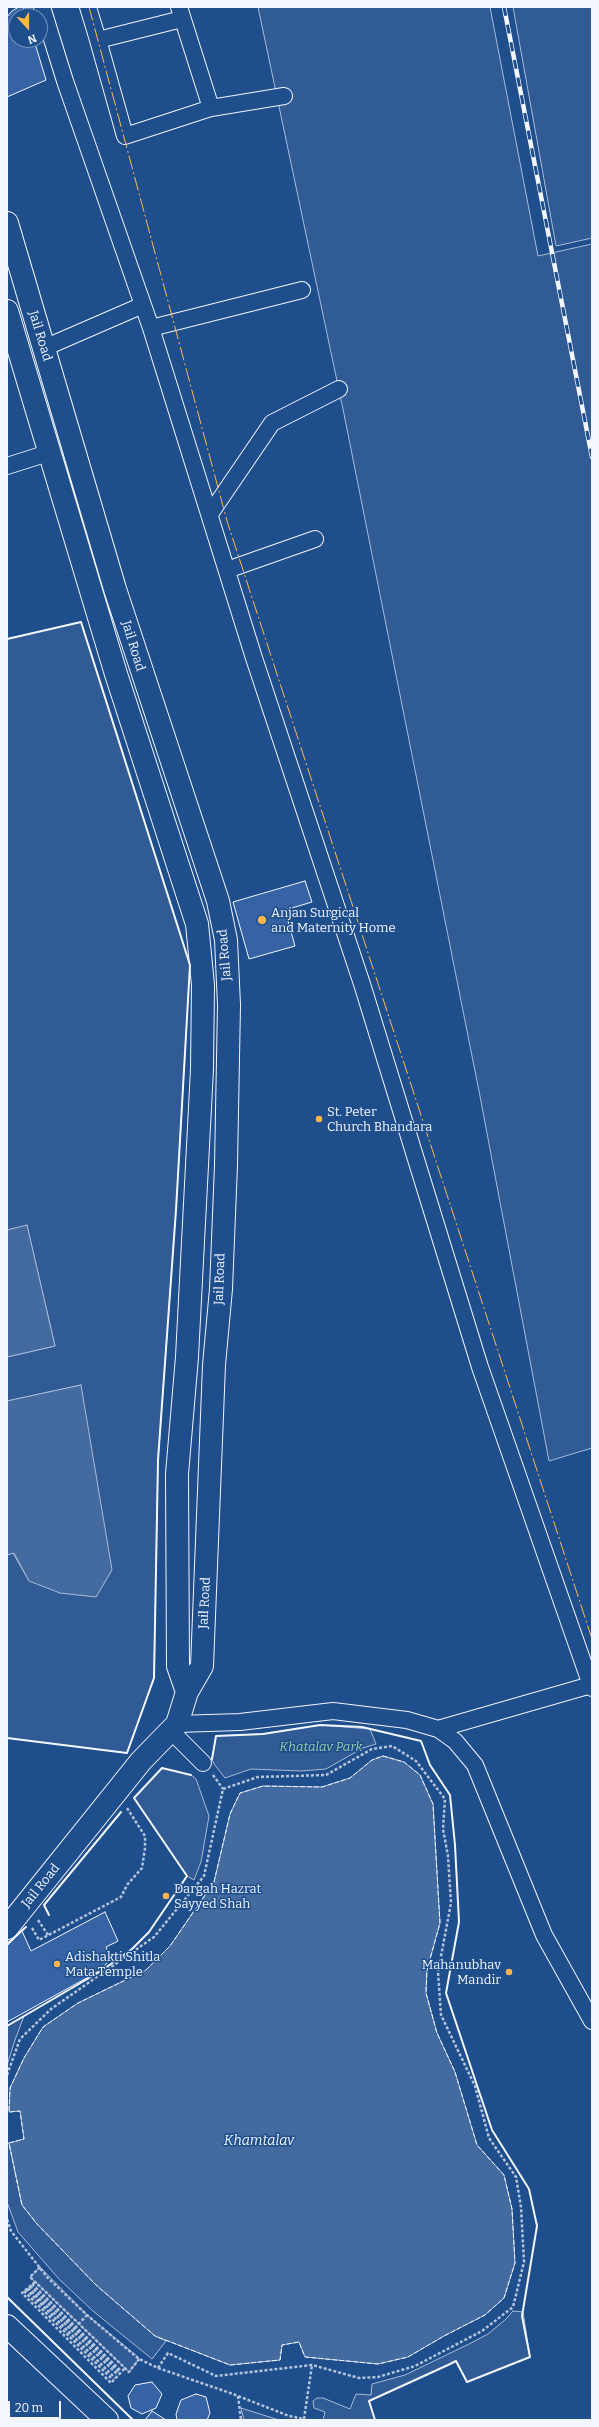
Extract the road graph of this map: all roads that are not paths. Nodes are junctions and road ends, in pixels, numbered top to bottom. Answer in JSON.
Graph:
{"nodes":[{"id":1,"x":42,"y":7,"type":"edge"},
{"id":2,"x":88,"y":7,"type":"edge"},
{"id":3,"x":181,"y":13,"type":"edge"},
{"id":4,"x":98,"y":40,"type":"junction"},
{"id":5,"x":284,"y":96,"type":"dead end"},
{"id":6,"x":211,"y":108,"type":"junction"},
{"id":7,"x":7,"y":223,"type":"edge"},
{"id":8,"x":302,"y":290,"type":"dead end"},
{"id":9,"x":143,"y":305,"type":"junction"},
{"id":10,"x":7,"y":311,"type":"edge"},
{"id":11,"x":151,"y":328,"type":"junction"},
{"id":12,"x":44,"y":348,"type":"junction"},
{"id":13,"x":339,"y":389,"type":"dead end"},
{"id":14,"x":48,"y":453,"type":"junction"},
{"id":15,"x":7,"y":466,"type":"edge"},
{"id":16,"x":210,"y":514,"type":"junction"},
{"id":17,"x":315,"y":539,"type":"dead end"},
{"id":18,"x":227,"y":570,"type":"junction"},
{"id":19,"x":591,"y":1686,"type":"edge"},
{"id":20,"x":187,"y":1692,"type":"junction"},
{"id":21,"x":174,"y":1727,"type":"junction"},
{"id":22,"x":438,"y":1729,"type":"junction"},
{"id":23,"x":203,"y":1763,"type":"dead end"},
{"id":24,"x":7,"y":1928,"type":"edge"},
{"id":25,"x":592,"y":2021,"type":"edge"},
{"id":26,"x":7,"y":2326,"type":"edge"},
{"id":27,"x":107,"y":2420,"type":"edge"}],
"edges":[{"from":1,"to":9,"type":"street"},
{"from":2,"to":4,"type":"street"},
{"from":3,"to":4,"type":"street"},
{"from":3,"to":6,"type":"street"},
{"from":4,"to":6,"type":"street"},
{"from":5,"to":6,"type":"street"},
{"from":7,"to":12,"type":"highway","name":"Jail Road"},
{"from":8,"to":11,"type":"street"},
{"from":9,"to":11,"type":"street"},
{"from":9,"to":12,"type":"street"},
{"from":10,"to":14,"type":"highway","name":"Jail Road"},
{"from":11,"to":16,"type":"street"},
{"from":12,"to":20,"type":"highway","name":"Jail Road"},
{"from":13,"to":16,"type":"street"},
{"from":14,"to":15,"type":"street"},
{"from":14,"to":20,"type":"highway","name":"Jail Road"},
{"from":16,"to":18,"type":"street"},
{"from":17,"to":18,"type":"street"},
{"from":18,"to":19,"type":"street"},
{"from":19,"to":22,"type":"street"},
{"from":20,"to":21,"type":"highway","name":"Jail Road"},
{"from":21,"to":22,"type":"street"},
{"from":21,"to":23,"type":"street"},
{"from":21,"to":24,"type":"highway","name":"Jail Road"},
{"from":22,"to":25,"type":"street"},
{"from":26,"to":27,"type":"highway"}]}
